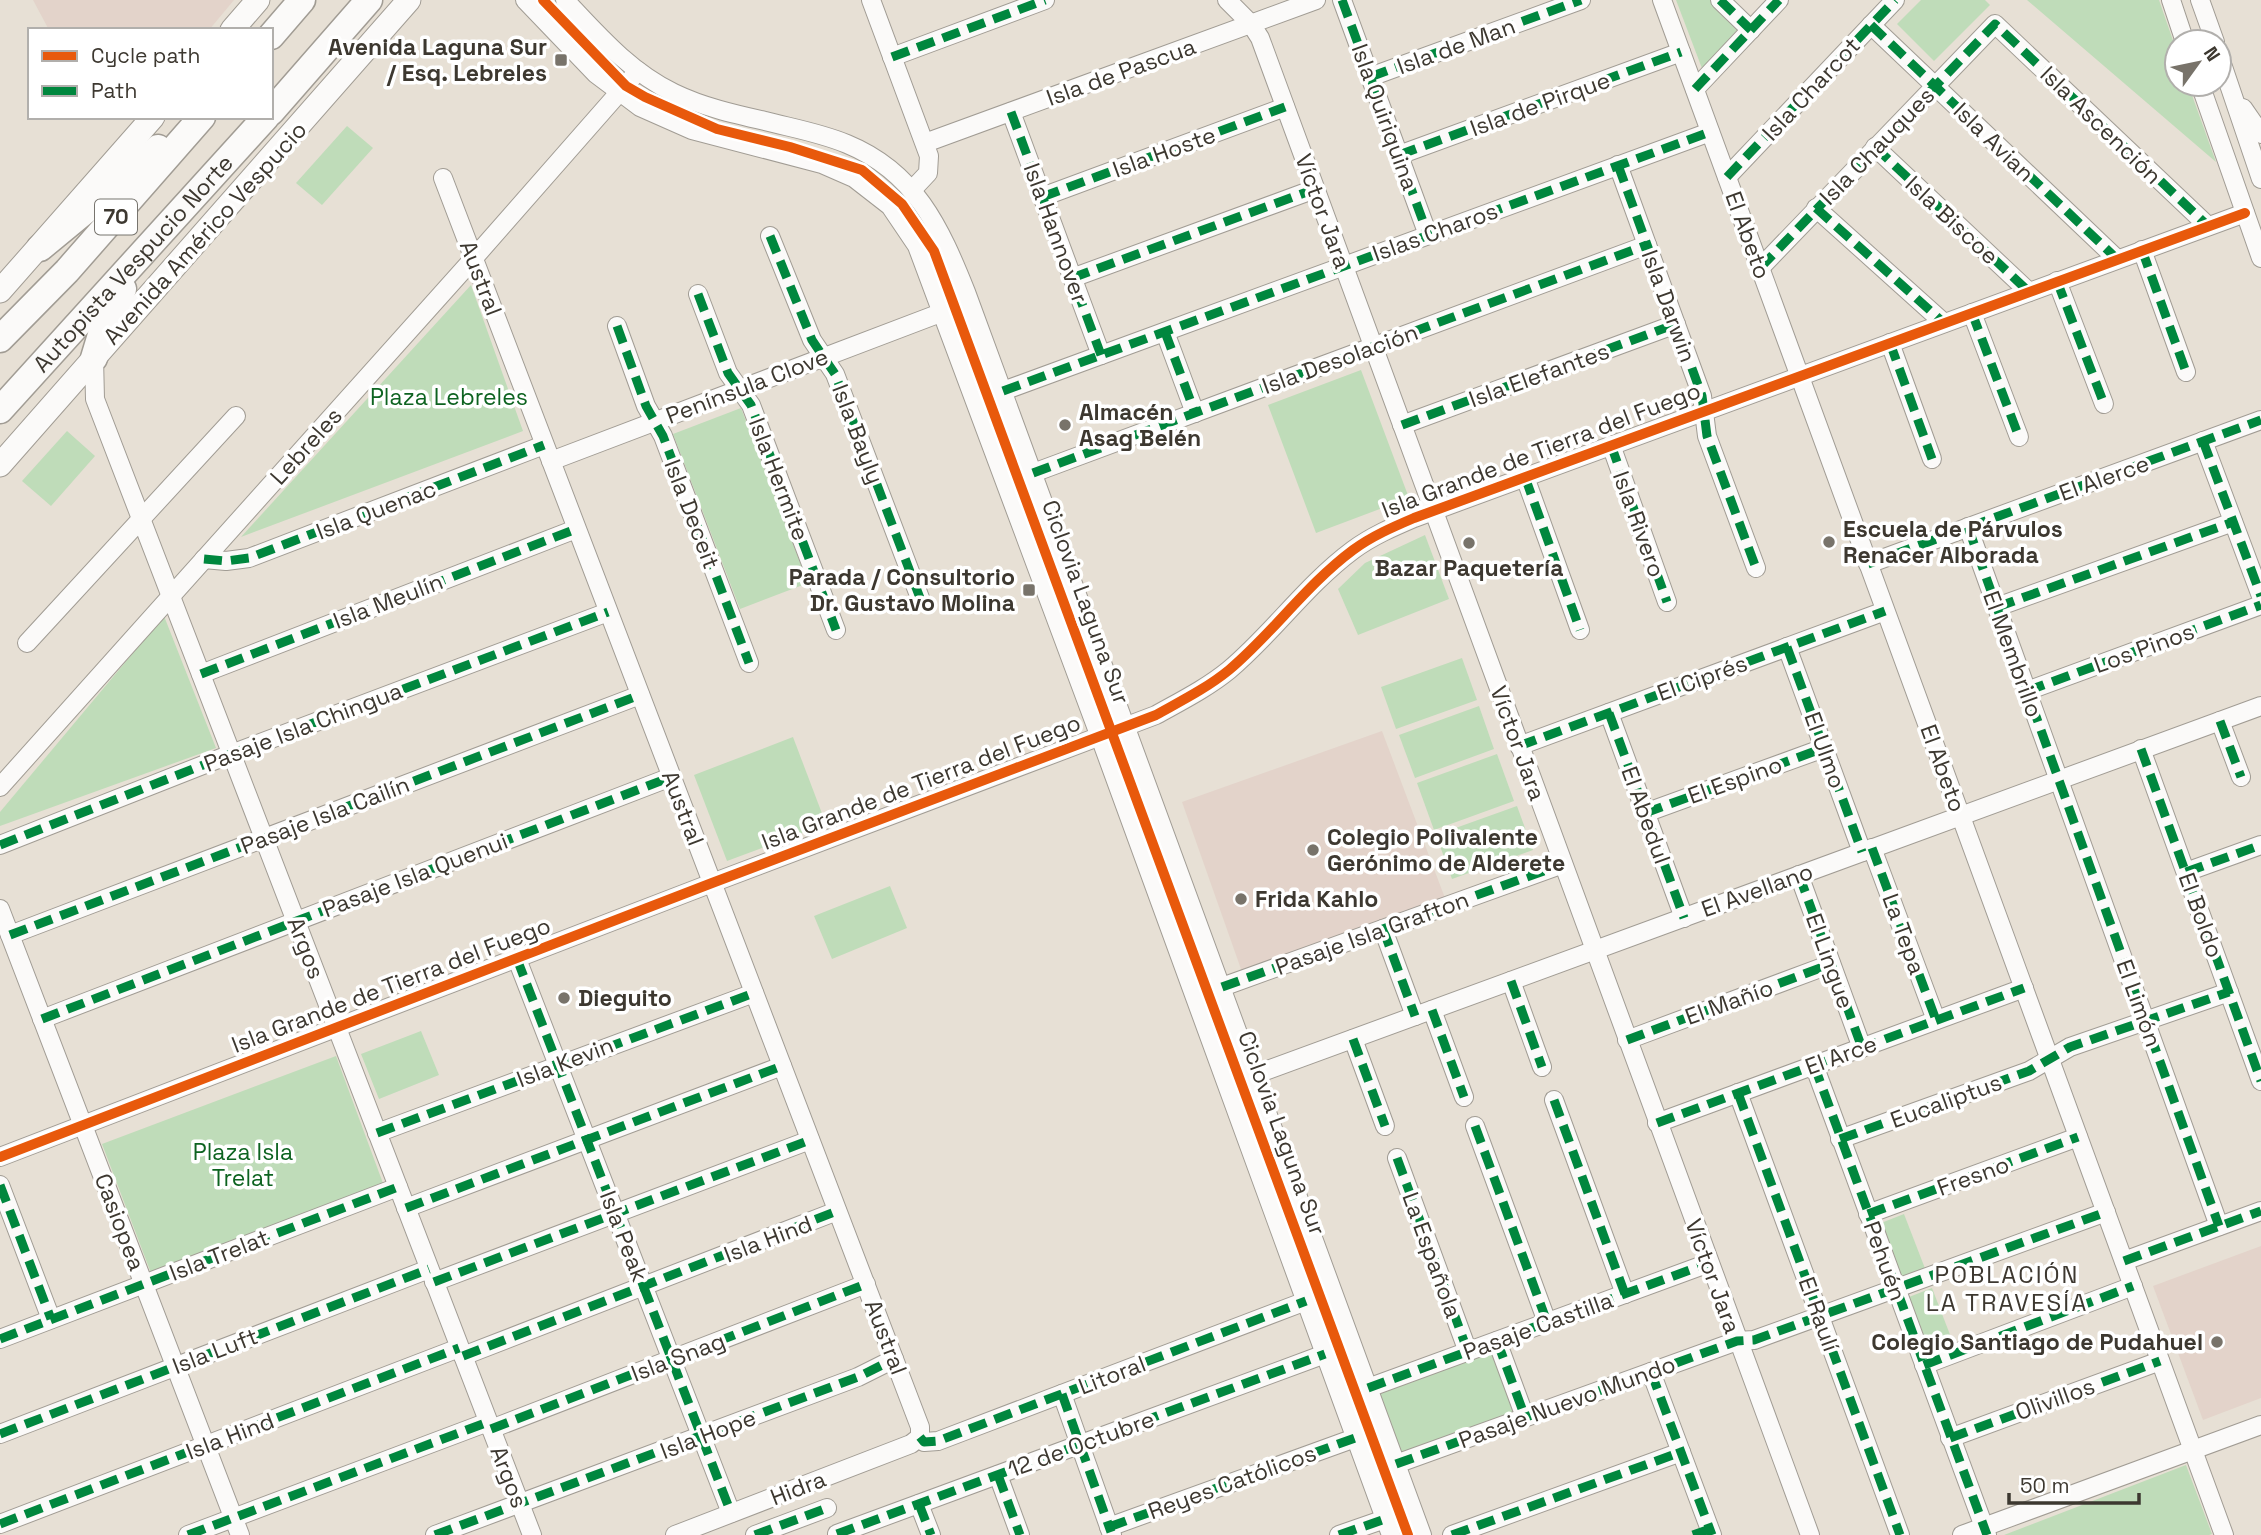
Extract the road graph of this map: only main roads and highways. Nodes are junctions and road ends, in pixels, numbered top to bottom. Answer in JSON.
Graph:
{"nodes":[{"id":1,"x":258,"y":0,"type":"edge"},
{"id":2,"x":302,"y":0,"type":"edge"},
{"id":3,"x":369,"y":0,"type":"edge"},
{"id":4,"x":409,"y":0,"type":"edge"},
{"id":5,"x":234,"y":28,"type":"edge"},
{"id":6,"x":273,"y":34,"type":"edge"},
{"id":7,"x":273,"y":110,"type":"edge"},
{"id":8,"x":151,"y":119,"type":"edge"},
{"id":9,"x":192,"y":119,"type":"edge"},
{"id":10,"x":200,"y":119,"type":"edge"},
{"id":11,"x":264,"y":119,"type":"edge"},
{"id":12,"x":158,"y":237,"type":"junction"},
{"id":13,"x":40,"y":248,"type":"junction"},
{"id":14,"x":0,"y":291,"type":"edge"},
{"id":15,"x":0,"y":339,"type":"edge"},
{"id":16,"x":94,"y":358,"type":"junction"},
{"id":17,"x":0,"y":410,"type":"edge"},
{"id":18,"x":0,"y":464,"type":"edge"}],
"edges":[{"from":1,"to":5,"type":"main road"},
{"from":2,"to":6,"type":"highway"},
{"from":3,"to":7,"type":"highway"},
{"from":4,"to":16,"type":"main road","name":"Avenida Américo Vespucio"},
{"from":8,"to":13,"type":"main road"},
{"from":9,"to":13,"type":"highway"},
{"from":10,"to":15,"type":"highway","name":"Autopista Vespucio Norte","number":"70"},
{"from":11,"to":12,"type":"highway","name":"Autopista Vespucio Norte","number":"70"},
{"from":12,"to":16,"type":"highway"},
{"from":12,"to":17,"type":"highway","name":"Autopista Vespucio Norte","number":"70"},
{"from":13,"to":14,"type":"main road"},
{"from":16,"to":18,"type":"main road","name":"Avenida Américo Vespucio"}]}
